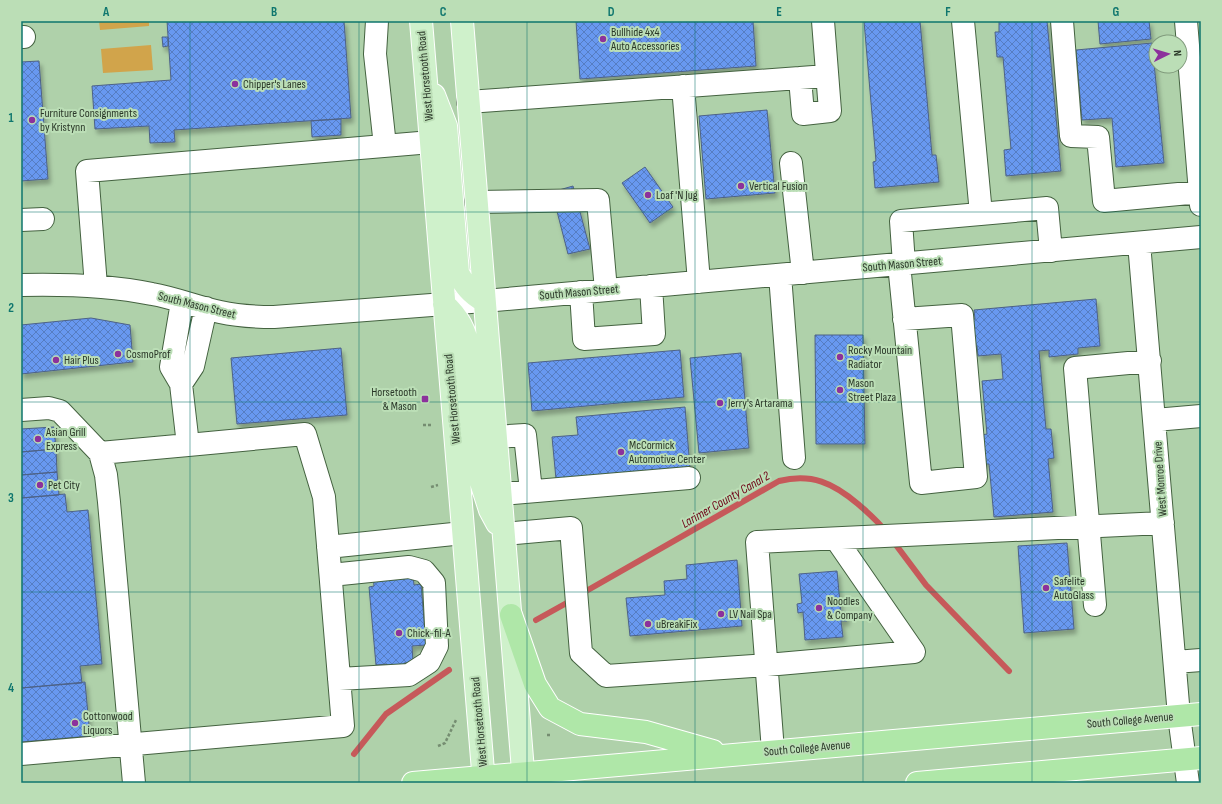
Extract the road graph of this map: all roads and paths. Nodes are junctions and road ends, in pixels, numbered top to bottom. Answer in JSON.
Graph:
{"nodes":[{"id":1,"x":377,"y":21,"type":"edge"},
{"id":2,"x":420,"y":21,"type":"edge"},
{"id":3,"x":462,"y":21,"type":"edge"},
{"id":4,"x":823,"y":21,"type":"edge"},
{"id":5,"x":963,"y":21,"type":"edge"},
{"id":6,"x":1062,"y":21,"type":"edge"},
{"id":7,"x":1186,"y":21,"type":"edge"},
{"id":8,"x":827,"y":76,"type":"junction"},
{"id":9,"x":800,"y":78,"type":"junction"},
{"id":10,"x":426,"y":79,"type":"junction"},
{"id":11,"x":683,"y":86,"type":"junction"},
{"id":12,"x":468,"y":102,"type":"junction"},
{"id":13,"x":431,"y":142,"type":"junction"},
{"id":14,"x":384,"y":146,"type":"junction"},
{"id":15,"x":791,"y":163,"type":"dead end"},
{"id":16,"x":1200,"y":199,"type":"edge"},
{"id":17,"x":476,"y":202,"type":"junction"},
{"id":18,"x":981,"y":214,"type":"junction"},
{"id":19,"x":42,"y":219,"type":"dead end"},
{"id":20,"x":21,"y":220,"type":"edge"},
{"id":21,"x":1201,"y":237,"type":"edge"},
{"id":22,"x":1139,"y":243,"type":"junction"},
{"id":23,"x":1051,"y":251,"type":"junction"},
{"id":24,"x":901,"y":264,"type":"junction"},
{"id":25,"x":803,"y":273,"type":"junction"},
{"id":26,"x":780,"y":275,"type":"junction"},
{"id":27,"x":698,"y":282,"type":"junction"},
{"id":28,"x":21,"y":285,"type":"edge"},
{"id":29,"x":96,"y":286,"type":"junction"},
{"id":30,"x":650,"y":286,"type":"junction"},
{"id":31,"x":606,"y":290,"type":"junction"},
{"id":32,"x":581,"y":292,"type":"junction"},
{"id":33,"x":484,"y":300,"type":"junction"},
{"id":34,"x":182,"y":302,"type":"junction"},
{"id":35,"x":444,"y":304,"type":"junction"},
{"id":36,"x":206,"y":308,"type":"junction"},
{"id":37,"x":904,"y":319,"type":"junction"},
{"id":38,"x":1150,"y":361,"type":"junction"},
{"id":39,"x":180,"y":384,"type":"junction"},
{"id":40,"x":21,"y":410,"type":"edge"},
{"id":41,"x":1201,"y":416,"type":"edge"},
{"id":42,"x":1155,"y":420,"type":"junction"},
{"id":43,"x":424,"y":425,"type":"dead end"},
{"id":44,"x":433,"y":425,"type":"dead end"},
{"id":45,"x":495,"y":437,"type":"junction"},
{"id":46,"x":188,"y":445,"type":"junction"},
{"id":47,"x":100,"y":453,"type":"junction"},
{"id":48,"x":794,"y":458,"type":"dead end"},
{"id":49,"x":689,"y":478,"type":"dead end"},
{"id":50,"x":438,"y":484,"type":"dead end"},
{"id":51,"x":431,"y":487,"type":"dead end"},
{"id":52,"x":531,"y":491,"type":"junction"},
{"id":53,"x":501,"y":494,"type":"junction"},
{"id":54,"x":1163,"y":523,"type":"junction"},
{"id":55,"x":1088,"y":526,"type":"junction"},
{"id":56,"x":463,"y":533,"type":"junction"},
{"id":57,"x":504,"y":534,"type":"junction"},
{"id":58,"x":836,"y":539,"type":"junction"},
{"id":59,"x":328,"y":547,"type":"junction"},
{"id":60,"x":331,"y":575,"type":"junction"},
{"id":61,"x":1095,"y":605,"type":"dead end"},
{"id":62,"x":510,"y":615,"type":"junction"},
{"id":63,"x":1201,"y":660,"type":"edge"},
{"id":64,"x":1175,"y":662,"type":"junction"},
{"id":65,"x":767,"y":665,"type":"junction"},
{"id":66,"x":339,"y":679,"type":"junction"},
{"id":67,"x":1201,"y":714,"type":"edge"},
{"id":68,"x":1179,"y":716,"type":"junction"},
{"id":69,"x":456,"y":722,"type":"dead end"},
{"id":70,"x":130,"y":744,"type":"junction"},
{"id":71,"x":438,"y":746,"type":"dead end"},
{"id":72,"x":773,"y":751,"type":"junction"},
{"id":73,"x":21,"y":754,"type":"edge"},
{"id":74,"x":725,"y":755,"type":"junction"},
{"id":75,"x":1194,"y":759,"type":"edge"},
{"id":76,"x":524,"y":778,"type":"edge"},
{"id":77,"x":484,"y":780,"type":"edge"},
{"id":78,"x":134,"y":783,"type":"edge"},
{"id":79,"x":414,"y":783,"type":"edge"},
{"id":80,"x":917,"y":783,"type":"edge"},
{"id":81,"x":1188,"y":783,"type":"edge"}],
"edges":[{"from":1,"to":14,"type":"street"},
{"from":2,"to":10,"type":"main road","name":"West Horsetooth Road"},
{"from":3,"to":12,"type":"main road"},
{"from":4,"to":8,"type":"street"},
{"from":5,"to":18,"type":"street"},
{"from":6,"to":16,"type":"street"},
{"from":7,"to":16,"type":"street"},
{"from":8,"to":9,"type":"street"},
{"from":8,"to":9,"type":"street"},
{"from":9,"to":11,"type":"street"},
{"from":10,"to":13,"type":"main road","name":"West Horsetooth Road"},
{"from":10,"to":33,"type":"main road"},
{"from":11,"to":12,"type":"street"},
{"from":11,"to":27,"type":"street"},
{"from":12,"to":17,"type":"main road"},
{"from":13,"to":14,"type":"street"},
{"from":13,"to":35,"type":"main road","name":"West Horsetooth Road"},
{"from":14,"to":29,"type":"street"},
{"from":15,"to":25,"type":"street"},
{"from":17,"to":31,"type":"street"},
{"from":17,"to":33,"type":"main road"},
{"from":18,"to":23,"type":"street"},
{"from":18,"to":24,"type":"street"},
{"from":19,"to":20,"type":"street"},
{"from":21,"to":22,"type":"street","name":"South Mason Street"},
{"from":22,"to":23,"type":"street","name":"South Mason Street"},
{"from":22,"to":38,"type":"street","name":"West Monroe Drive"},
{"from":23,"to":24,"type":"street","name":"South Mason Street"},
{"from":24,"to":25,"type":"street","name":"South Mason Street"},
{"from":24,"to":37,"type":"street"},
{"from":25,"to":26,"type":"street","name":"South Mason Street"},
{"from":26,"to":27,"type":"street","name":"South Mason Street"},
{"from":26,"to":48,"type":"street"},
{"from":27,"to":30,"type":"street","name":"South Mason Street"},
{"from":28,"to":29,"type":"street","name":"South Mason Street"},
{"from":29,"to":34,"type":"street","name":"South Mason Street"},
{"from":30,"to":31,"type":"street","name":"South Mason Street"},
{"from":30,"to":32,"type":"street"},
{"from":31,"to":32,"type":"street","name":"South Mason Street"},
{"from":32,"to":33,"type":"street","name":"South Mason Street"},
{"from":33,"to":35,"type":"street","name":"South Mason Street"},
{"from":33,"to":45,"type":"main road"},
{"from":34,"to":36,"type":"street","name":"South Mason Street"},
{"from":34,"to":39,"type":"street"},
{"from":35,"to":36,"type":"street","name":"South Mason Street"},
{"from":35,"to":56,"type":"main road","name":"West Horsetooth Road"},
{"from":35,"to":57,"type":"main road"},
{"from":36,"to":39,"type":"street"},
{"from":37,"to":37,"type":"street"},
{"from":38,"to":42,"type":"street","name":"West Monroe Drive"},
{"from":38,"to":55,"type":"street"},
{"from":39,"to":46,"type":"street"},
{"from":40,"to":47,"type":"street"},
{"from":41,"to":42,"type":"street"},
{"from":42,"to":54,"type":"street","name":"West Monroe Drive"},
{"from":43,"to":44,"type":"path"},
{"from":45,"to":52,"type":"street"},
{"from":45,"to":53,"type":"main road"},
{"from":46,"to":47,"type":"street"},
{"from":46,"to":59,"type":"street"},
{"from":47,"to":70,"type":"street"},
{"from":49,"to":52,"type":"street"},
{"from":50,"to":51,"type":"path"},
{"from":52,"to":53,"type":"street"},
{"from":53,"to":57,"type":"main road"},
{"from":54,"to":55,"type":"street"},
{"from":54,"to":64,"type":"street","name":"West Monroe Drive"},
{"from":55,"to":58,"type":"street"},
{"from":55,"to":61,"type":"street"},
{"from":56,"to":59,"type":"street"},
{"from":56,"to":77,"type":"main road","name":"West Horsetooth Road"},
{"from":57,"to":62,"type":"main road"},
{"from":57,"to":65,"type":"street"},
{"from":58,"to":65,"type":"street"},
{"from":58,"to":65,"type":"street"},
{"from":59,"to":60,"type":"street"},
{"from":60,"to":66,"type":"street"},
{"from":60,"to":66,"type":"street"},
{"from":62,"to":74,"type":"highway"},
{"from":62,"to":76,"type":"main road"},
{"from":63,"to":64,"type":"street"},
{"from":64,"to":68,"type":"street","name":"West Monroe Drive"},
{"from":65,"to":72,"type":"street"},
{"from":66,"to":70,"type":"street"},
{"from":67,"to":68,"type":"highway","name":"South College Avenue"},
{"from":68,"to":72,"type":"highway","name":"South College Avenue"},
{"from":68,"to":75,"type":"street","name":"West Monroe Drive"},
{"from":69,"to":71,"type":"path"},
{"from":70,"to":73,"type":"street"},
{"from":70,"to":78,"type":"street"},
{"from":72,"to":74,"type":"highway","name":"South College Avenue"},
{"from":74,"to":76,"type":"highway","name":"South College Avenue"},
{"from":75,"to":80,"type":"highway"},
{"from":75,"to":81,"type":"street","name":"West Monroe Drive"},
{"from":76,"to":77,"type":"highway","name":"South College Avenue"},
{"from":77,"to":79,"type":"highway","name":"South College Avenue"}]}
